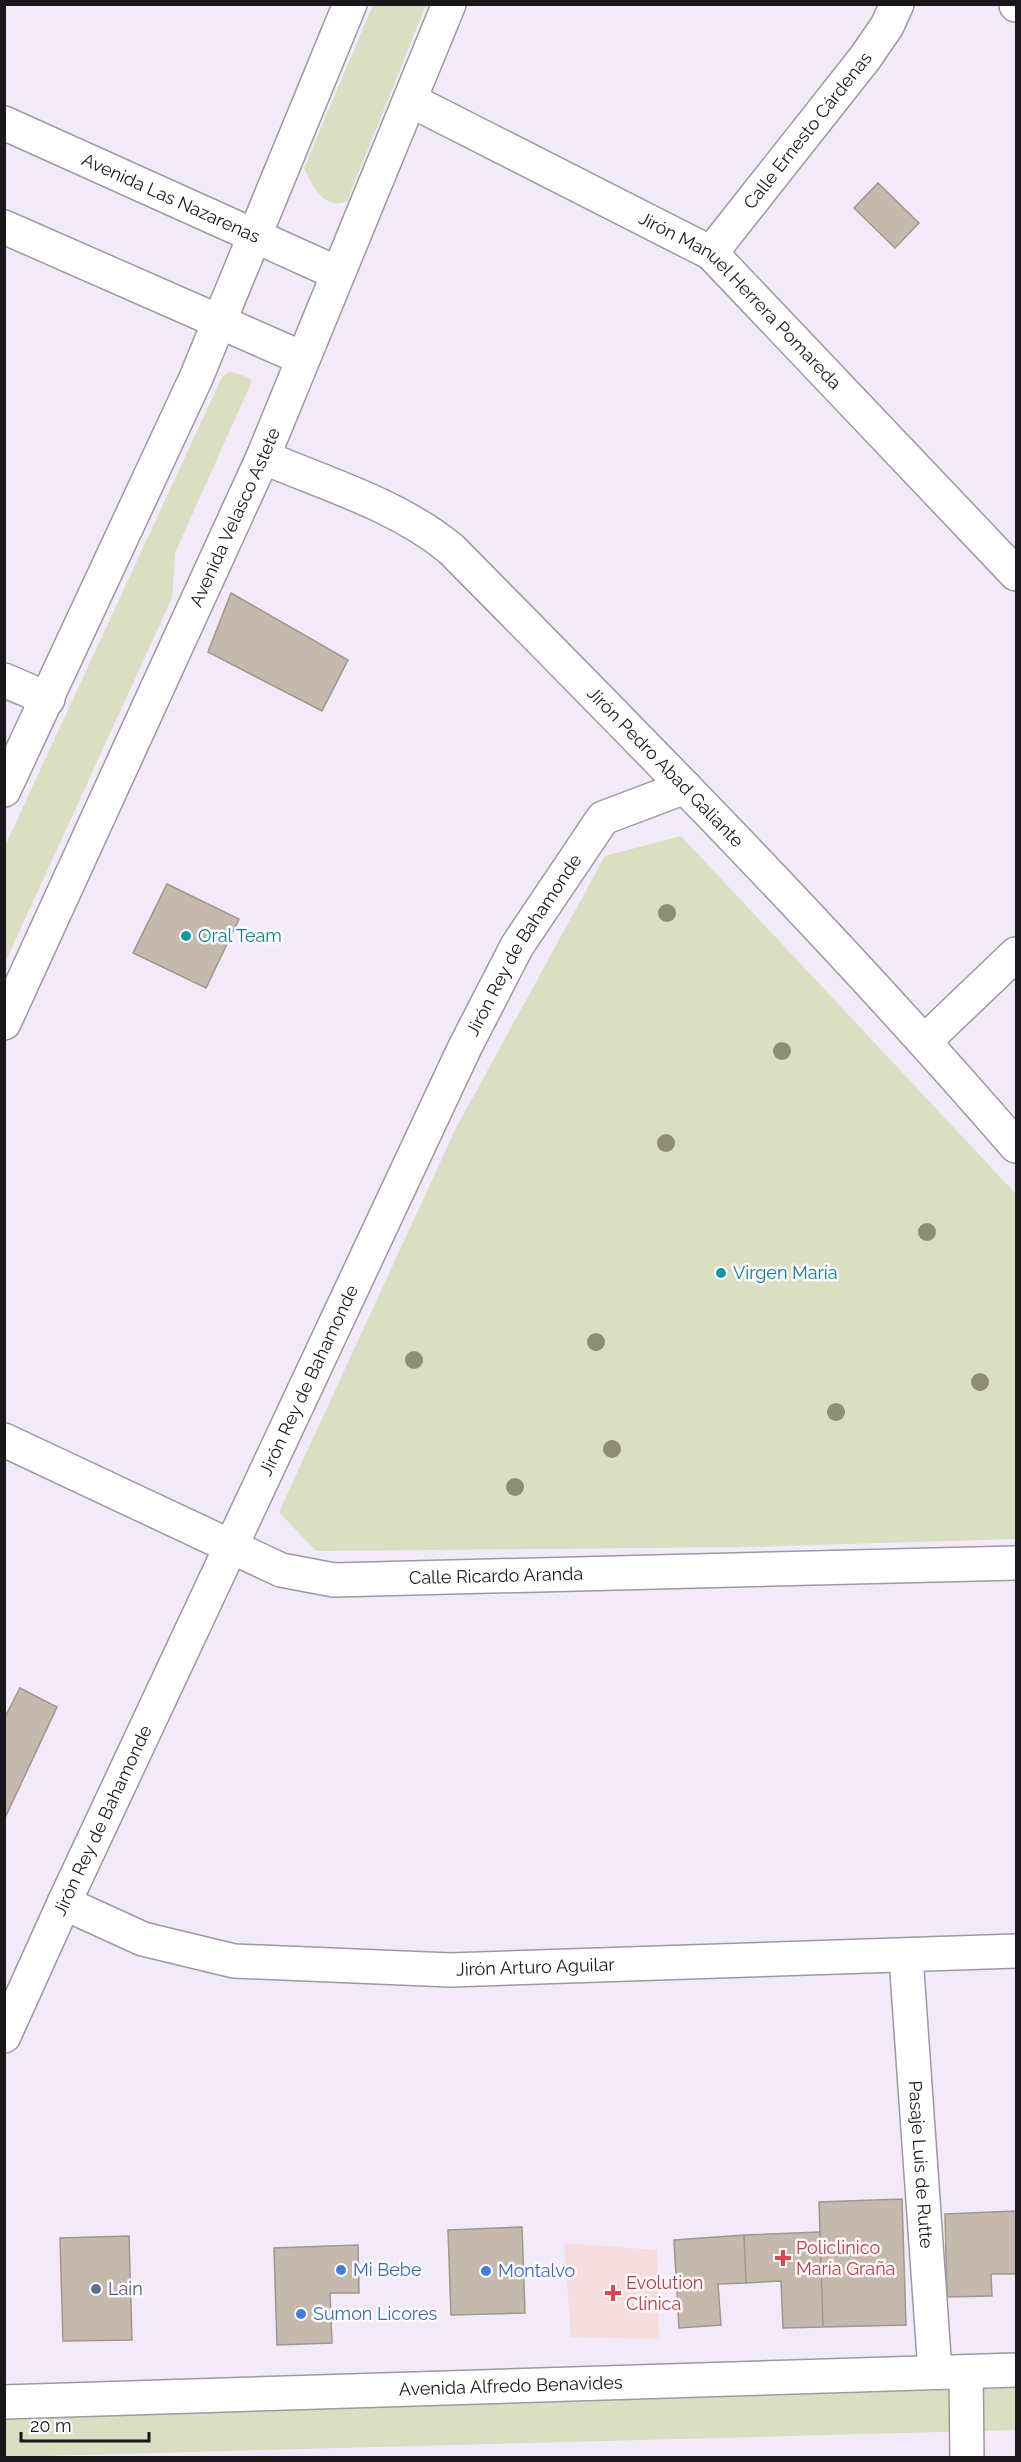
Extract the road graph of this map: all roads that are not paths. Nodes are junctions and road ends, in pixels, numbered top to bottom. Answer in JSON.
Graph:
{"nodes":[{"id":1,"x":350,"y":4,"type":"edge"},
{"id":2,"x":449,"y":4,"type":"edge"},
{"id":3,"x":897,"y":4,"type":"edge"},
{"id":4,"x":410,"y":100,"type":"junction"},
{"id":5,"x":4,"y":123,"type":"edge"},
{"id":6,"x":4,"y":227,"type":"edge"},
{"id":7,"x":255,"y":236,"type":"junction"},
{"id":8,"x":711,"y":254,"type":"junction"},
{"id":9,"x":337,"y":273,"type":"junction"},
{"id":10,"x":219,"y":323,"type":"junction"},
{"id":11,"x":302,"y":358,"type":"junction"},
{"id":12,"x":263,"y":457,"type":"junction"},
{"id":13,"x":1017,"y":574,"type":"edge"},
{"id":14,"x":4,"y":680,"type":"edge"},
{"id":15,"x":48,"y":699,"type":"junction"},
{"id":16,"x":685,"y":787,"type":"junction"},
{"id":17,"x":4,"y":790,"type":"edge"},
{"id":18,"x":1017,"y":954,"type":"edge"},
{"id":19,"x":4,"y":1023,"type":"edge"},
{"id":20,"x":925,"y":1041,"type":"junction"},
{"id":21,"x":1017,"y":1146,"type":"edge"},
{"id":22,"x":4,"y":1440,"type":"edge"},
{"id":23,"x":230,"y":1547,"type":"junction"},
{"id":24,"x":1017,"y":1563,"type":"edge"},
{"id":25,"x":64,"y":1903,"type":"junction"},
{"id":26,"x":1017,"y":1951,"type":"edge"},
{"id":27,"x":906,"y":1957,"type":"junction"},
{"id":28,"x":4,"y":2036,"type":"edge"},
{"id":29,"x":1017,"y":2370,"type":"edge"},
{"id":30,"x":950,"y":2372,"type":"junction"},
{"id":31,"x":4,"y":2402,"type":"edge"},
{"id":32,"x":967,"y":2457,"type":"edge"}],
"edges":[{"from":1,"to":7,"type":"street"},
{"from":2,"to":4,"type":"street","name":"Avenida Velasco Astete"},
{"from":3,"to":8,"type":"street","name":"Calle Ernesto Cárdenas"},
{"from":4,"to":8,"type":"street","name":"Jirón Manuel Herrera Pomareda"},
{"from":4,"to":9,"type":"street","name":"Avenida Velasco Astete"},
{"from":5,"to":7,"type":"street","name":"Avenida Las Nazarenas"},
{"from":6,"to":10,"type":"street"},
{"from":7,"to":9,"type":"street","name":"Avenida Las Nazarenas"},
{"from":7,"to":10,"type":"street"},
{"from":8,"to":13,"type":"street","name":"Jirón Manuel Herrera Pomareda"},
{"from":9,"to":11,"type":"street","name":"Avenida Velasco Astete"},
{"from":10,"to":11,"type":"street"},
{"from":10,"to":15,"type":"street"},
{"from":11,"to":12,"type":"street","name":"Avenida Velasco Astete"},
{"from":12,"to":16,"type":"street","name":"Jirón Pedro Abad Galiante"},
{"from":12,"to":19,"type":"street","name":"Avenida Velasco Astete"},
{"from":14,"to":15,"type":"street"},
{"from":15,"to":17,"type":"street"},
{"from":16,"to":20,"type":"street","name":"Jirón Pedro Abad Galiante"},
{"from":16,"to":23,"type":"street","name":"Jirón Rey de Bahamonde"},
{"from":18,"to":20,"type":"street"},
{"from":20,"to":21,"type":"street","name":"Jirón Pedro Abad Galiante"},
{"from":22,"to":23,"type":"street","name":"Calle Ricardo Aranda"},
{"from":23,"to":24,"type":"street","name":"Calle Ricardo Aranda"},
{"from":23,"to":25,"type":"street","name":"Jirón Rey de Bahamonde"},
{"from":25,"to":27,"type":"street","name":"Jirón Arturo Aguilar"},
{"from":25,"to":28,"type":"street","name":"Jirón Rey de Bahamonde"},
{"from":26,"to":27,"type":"street","name":"Jirón Arturo Aguilar"},
{"from":27,"to":30,"type":"street","name":"Pasaje Luis de Rutte"},
{"from":29,"to":30,"type":"street","name":"Avenida Alfredo Benavides"},
{"from":30,"to":31,"type":"street","name":"Avenida Alfredo Benavides"},
{"from":30,"to":32,"type":"street","name":"Pasaje Luis de Rutte"}]}
